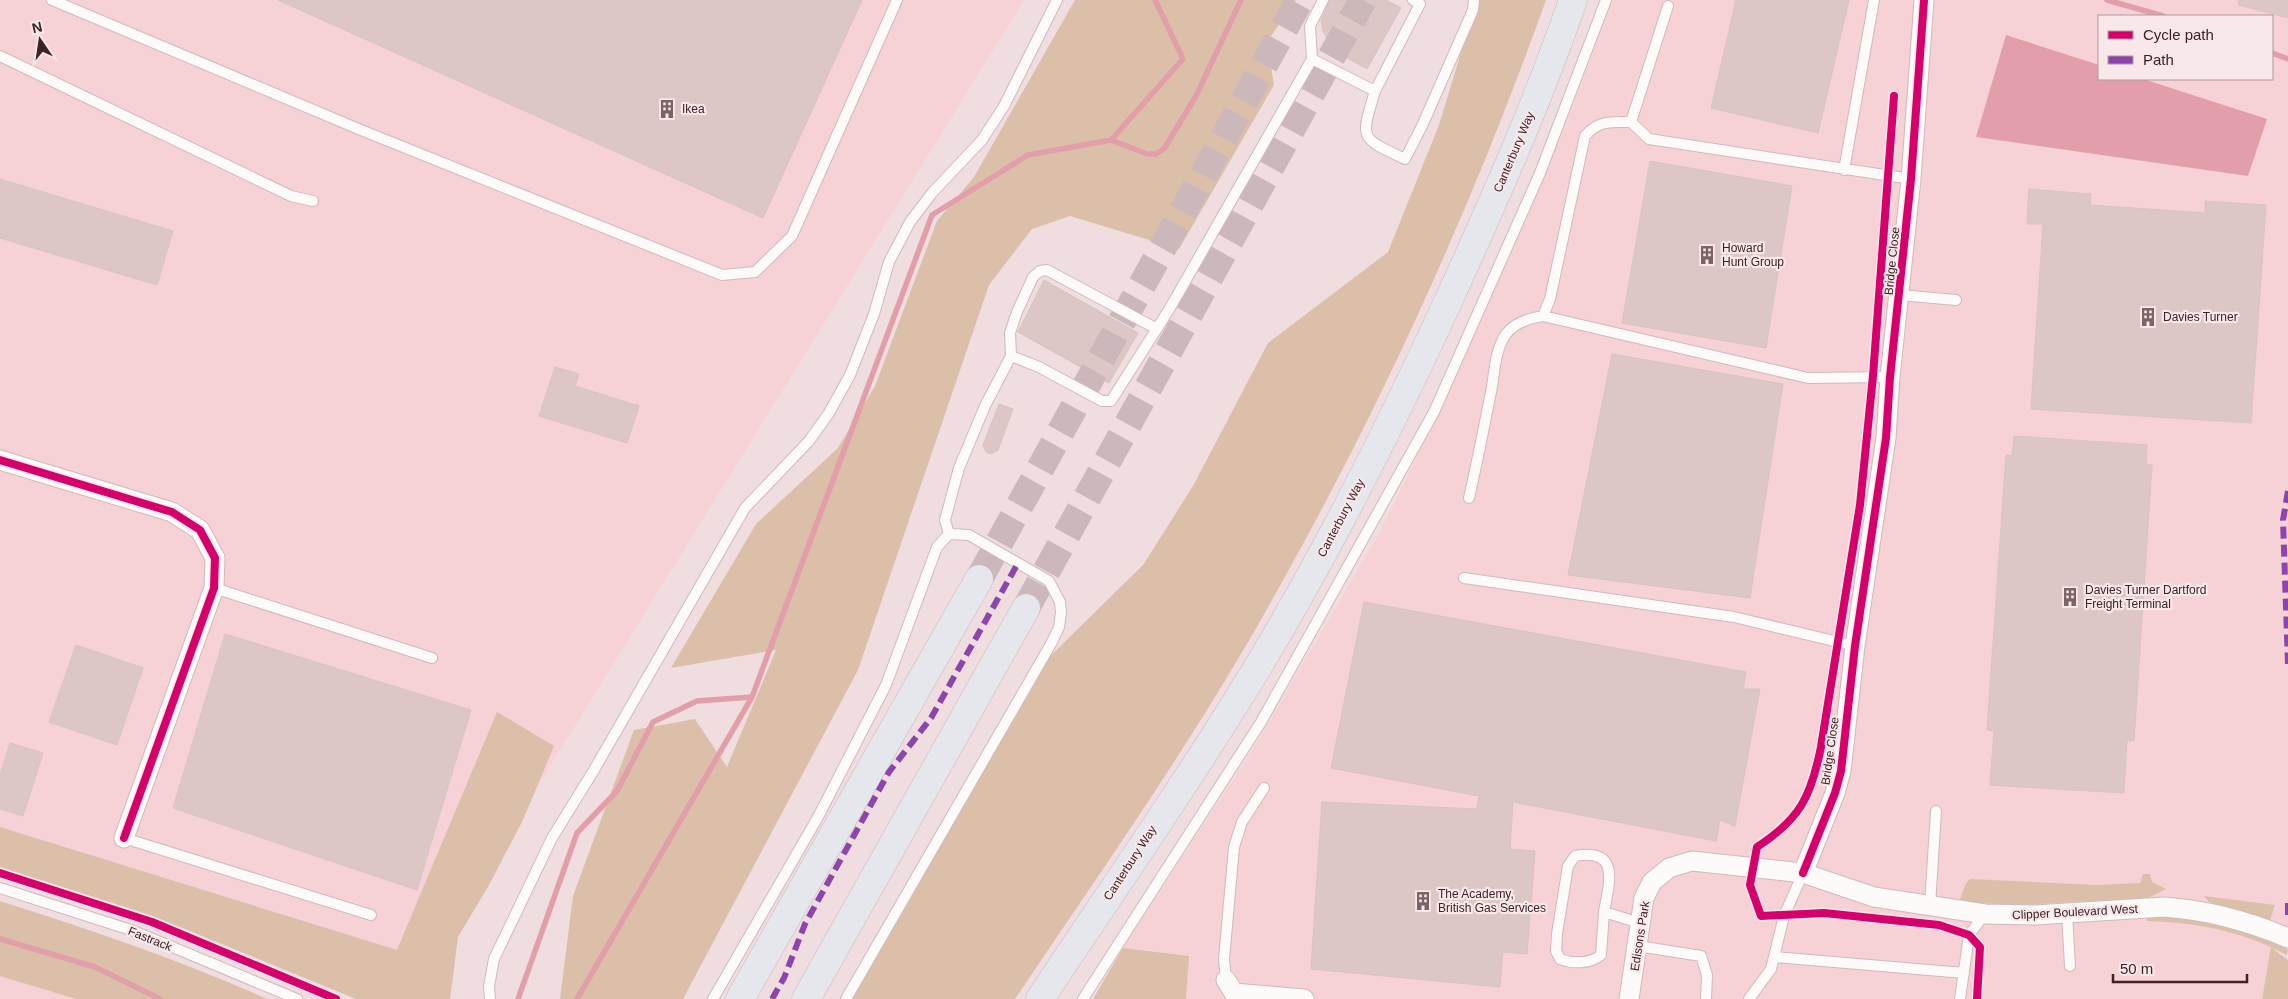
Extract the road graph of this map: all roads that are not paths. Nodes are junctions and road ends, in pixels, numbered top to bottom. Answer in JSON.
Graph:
{"nodes":[{"id":1,"x":52,"y":0,"type":"edge"},
{"id":2,"x":897,"y":0,"type":"edge"},
{"id":3,"x":1056,"y":0,"type":"edge"},
{"id":4,"x":1323,"y":0,"type":"edge"},
{"id":5,"x":1413,"y":0,"type":"edge"},
{"id":6,"x":1474,"y":0,"type":"edge"},
{"id":7,"x":1573,"y":0,"type":"edge"},
{"id":8,"x":1606,"y":0,"type":"edge"},
{"id":9,"x":1874,"y":0,"type":"edge"},
{"id":10,"x":1924,"y":0,"type":"edge"},
{"id":11,"x":1668,"y":6,"type":"dead end"},
{"id":12,"x":0,"y":56,"type":"edge"},
{"id":13,"x":1312,"y":59,"type":"junction"},
{"id":14,"x":1375,"y":90,"type":"junction"},
{"id":15,"x":1631,"y":122,"type":"junction"},
{"id":16,"x":1844,"y":170,"type":"junction"},
{"id":17,"x":1911,"y":179,"type":"junction"},
{"id":18,"x":313,"y":201,"type":"dead end"},
{"id":19,"x":1900,"y":295,"type":"junction"},
{"id":20,"x":1956,"y":300,"type":"dead end"},
{"id":21,"x":1543,"y":316,"type":"junction"},
{"id":22,"x":1157,"y":329,"type":"junction"},
{"id":23,"x":1012,"y":356,"type":"junction"},
{"id":24,"x":1890,"y":377,"type":"junction"},
{"id":25,"x":0,"y":460,"type":"edge"},
{"id":26,"x":1469,"y":498,"type":"dead end"},
{"id":27,"x":950,"y":534,"type":"junction"},
{"id":28,"x":1464,"y":578,"type":"dead end"},
{"id":29,"x":979,"y":579,"type":"tunnel mouth"},
{"id":30,"x":214,"y":588,"type":"junction"},
{"id":31,"x":1026,"y":608,"type":"tunnel mouth"},
{"id":32,"x":1854,"y":646,"type":"junction"},
{"id":33,"x":432,"y":658,"type":"dead end"},
{"id":34,"x":1264,"y":788,"type":"dead end"},
{"id":35,"x":1936,"y":811,"type":"dead end"},
{"id":36,"x":124,"y":838,"type":"joint"},
{"id":37,"x":1803,"y":873,"type":"junction"},
{"id":38,"x":0,"y":888,"type":"edge"},
{"id":39,"x":1930,"y":906,"type":"junction"},
{"id":40,"x":1604,"y":912,"type":"junction"},
{"id":41,"x":2067,"y":913,"type":"junction"},
{"id":42,"x":1986,"y":914,"type":"junction"},
{"id":43,"x":371,"y":915,"type":"dead end"},
{"id":44,"x":1640,"y":923,"type":"junction"},
{"id":45,"x":2288,"y":938,"type":"edge"},
{"id":46,"x":1638,"y":946,"type":"junction"},
{"id":47,"x":1774,"y":957,"type":"junction"},
{"id":48,"x":2070,"y":966,"type":"dead end"},
{"id":49,"x":1964,"y":973,"type":"junction"},
{"id":50,"x":1226,"y":980,"type":"joint"},
{"id":51,"x":297,"y":999,"type":"edge"},
{"id":52,"x":490,"y":999,"type":"edge"},
{"id":53,"x":713,"y":999,"type":"edge"},
{"id":54,"x":740,"y":999,"type":"edge"},
{"id":55,"x":806,"y":999,"type":"edge"},
{"id":56,"x":846,"y":999,"type":"edge"},
{"id":57,"x":1040,"y":999,"type":"edge"},
{"id":58,"x":1083,"y":999,"type":"edge"},
{"id":59,"x":1304,"y":999,"type":"edge"},
{"id":60,"x":1629,"y":999,"type":"edge"},
{"id":61,"x":1706,"y":999,"type":"edge"},
{"id":62,"x":1749,"y":999,"type":"edge"},
{"id":63,"x":1960,"y":999,"type":"edge"}],
"edges":[{"from":1,"to":2,"type":"lane"},
{"from":3,"to":52,"type":"lane"},
{"from":4,"to":13,"type":"lane"},
{"from":5,"to":14,"type":"lane"},
{"from":6,"to":14,"type":"lane"},
{"from":7,"to":57,"type":"highway","name":"Canterbury Way"},
{"from":8,"to":58,"type":"lane"},
{"from":9,"to":16,"type":"lane"},
{"from":10,"to":17,"type":"street","name":"Bridge Close"},
{"from":11,"to":15,"type":"lane"},
{"from":12,"to":18,"type":"lane"},
{"from":13,"to":14,"type":"lane"},
{"from":13,"to":22,"type":"lane"},
{"from":15,"to":16,"type":"lane"},
{"from":15,"to":21,"type":"lane"},
{"from":16,"to":17,"type":"lane"},
{"from":17,"to":19,"type":"street","name":"Bridge Close"},
{"from":19,"to":20,"type":"lane"},
{"from":19,"to":24,"type":"street","name":"Bridge Close"},
{"from":21,"to":24,"type":"lane"},
{"from":21,"to":26,"type":"lane"},
{"from":22,"to":23,"type":"lane"},
{"from":22,"to":23,"type":"lane"},
{"from":23,"to":27,"type":"lane"},
{"from":24,"to":32,"type":"street","name":"Bridge Close"},
{"from":25,"to":30,"type":"street"},
{"from":27,"to":53,"type":"lane"},
{"from":27,"to":56,"type":"lane"},
{"from":28,"to":32,"type":"lane"},
{"from":29,"to":54,"type":"highway"},
{"from":30,"to":33,"type":"lane"},
{"from":30,"to":36,"type":"street"},
{"from":31,"to":55,"type":"highway"},
{"from":32,"to":37,"type":"street","name":"Bridge Close"},
{"from":34,"to":50,"type":"lane"},
{"from":35,"to":39,"type":"lane"},
{"from":36,"to":43,"type":"lane"},
{"from":37,"to":39,"type":"street","name":"Clipper Boulevard West"},
{"from":37,"to":44,"type":"street","name":"Edisons Park"},
{"from":37,"to":47,"type":"lane"},
{"from":38,"to":51,"type":"lane","name":"Fastrack"},
{"from":39,"to":42,"type":"street","name":"Clipper Boulevard West"},
{"from":40,"to":40,"type":"lane"},
{"from":40,"to":44,"type":"lane"},
{"from":41,"to":42,"type":"street","name":"Clipper Boulevard West"},
{"from":41,"to":45,"type":"street","name":"Clipper Boulevard West"},
{"from":41,"to":48,"type":"lane"},
{"from":42,"to":49,"type":"lane"},
{"from":44,"to":46,"type":"street","name":"Edisons Park"},
{"from":46,"to":60,"type":"street","name":"Edisons Park"},
{"from":46,"to":61,"type":"lane"},
{"from":47,"to":49,"type":"lane"},
{"from":47,"to":62,"type":"lane"},
{"from":49,"to":63,"type":"lane"},
{"from":50,"to":59,"type":"street"}]}
